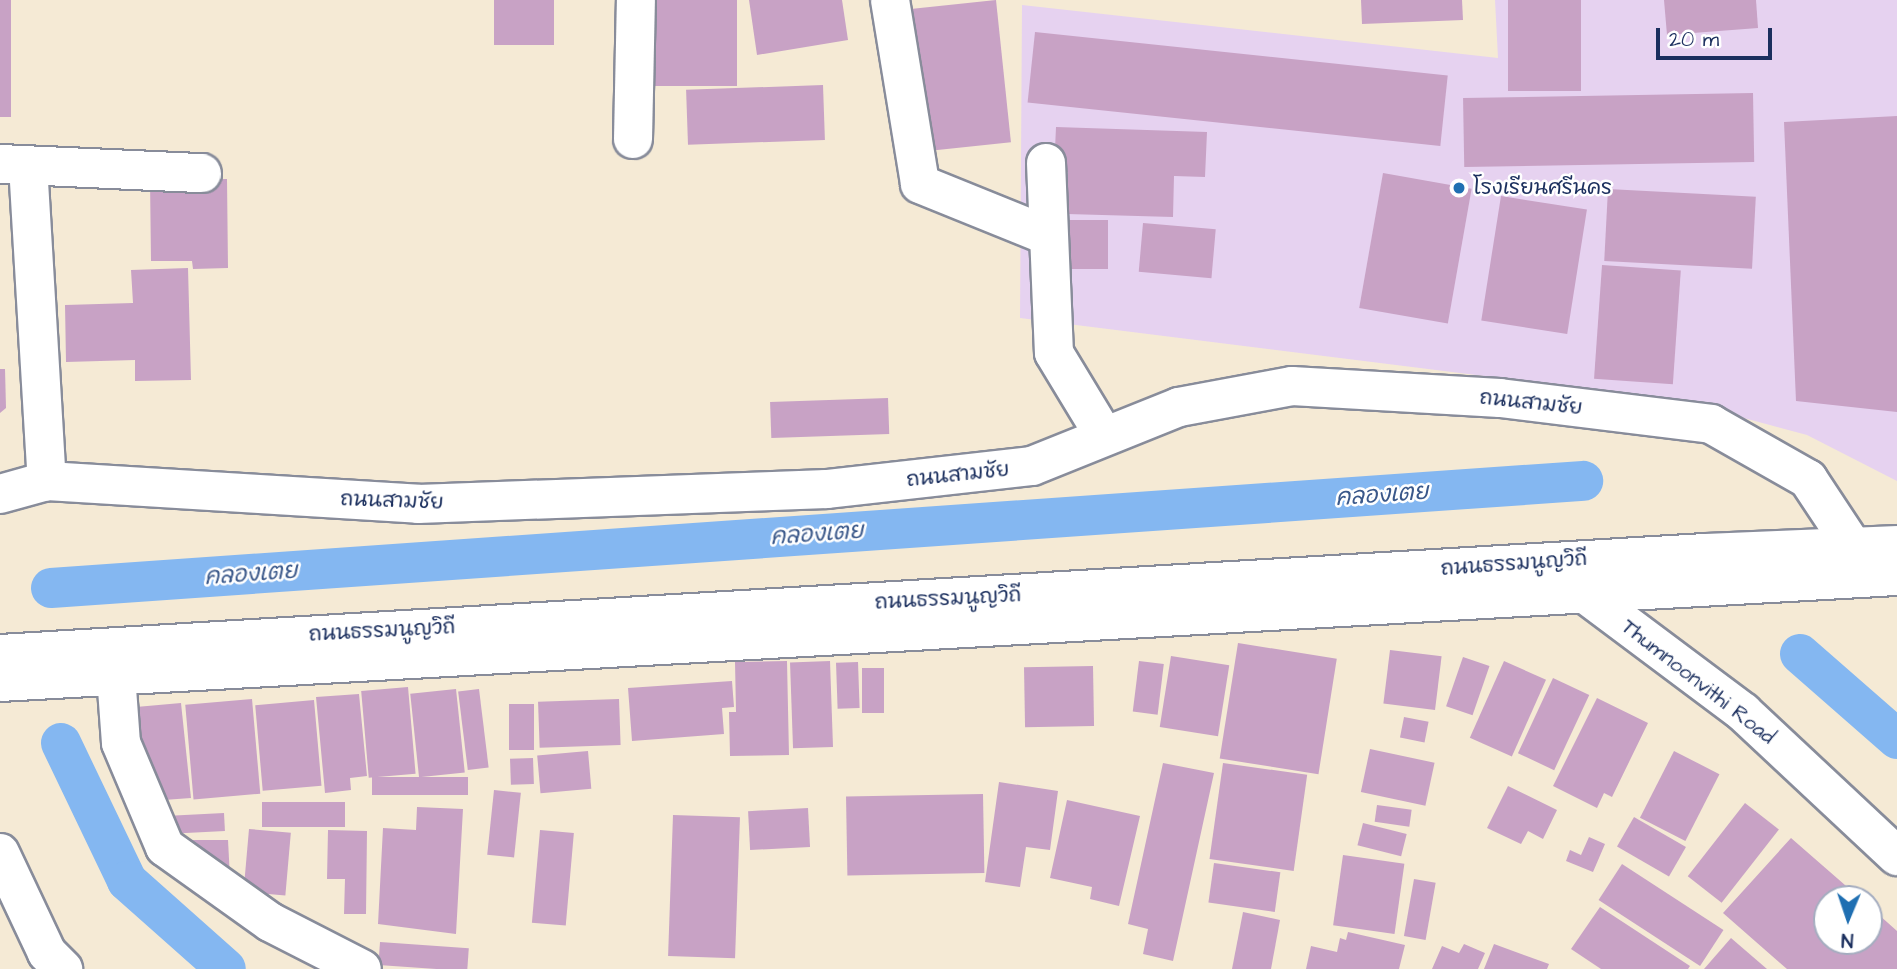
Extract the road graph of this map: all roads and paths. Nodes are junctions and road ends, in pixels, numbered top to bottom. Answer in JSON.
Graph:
{"nodes":[{"id":1,"x":636,"y":0,"type":"edge"},
{"id":2,"x":890,"y":0,"type":"edge"},
{"id":3,"x":633,"y":138,"type":"dead end"},
{"id":4,"x":1046,"y":163,"type":"dead end"},
{"id":5,"x":14,"y":165,"type":"edge"},
{"id":6,"x":202,"y":173,"type":"dead end"},
{"id":7,"x":1046,"y":235,"type":"junction"},
{"id":8,"x":1103,"y":434,"type":"junction"},
{"id":9,"x":47,"y":481,"type":"junction"},
{"id":10,"x":0,"y":494,"type":"edge"},
{"id":11,"x":1897,"y":545,"type":"edge"},
{"id":12,"x":1853,"y":547,"type":"junction"},
{"id":13,"x":1578,"y":575,"type":"junction"},
{"id":14,"x":1897,"y":576,"type":"edge"},
{"id":15,"x":0,"y":654,"type":"edge"},
{"id":16,"x":116,"y":675,"type":"junction"},
{"id":17,"x":0,"y":681,"type":"edge"},
{"id":18,"x":0,"y":853,"type":"edge"},
{"id":19,"x":1897,"y":856,"type":"edge"},
{"id":20,"x":63,"y":969,"type":"edge"},
{"id":21,"x":362,"y":969,"type":"edge"}],
"edges":[{"from":1,"to":3,"type":"street"},
{"from":2,"to":7,"type":"street"},
{"from":4,"to":7,"type":"street"},
{"from":5,"to":6,"type":"street"},
{"from":5,"to":9,"type":"street"},
{"from":7,"to":8,"type":"street"},
{"from":8,"to":9,"type":"street","name":"ถนนสามชัย"},
{"from":8,"to":12,"type":"street","name":"ถนนสามชัย"},
{"from":9,"to":10,"type":"street","name":"ถนนสามชัย"},
{"from":11,"to":12,"type":"street","name":"ถนนธรรมนูญวิถี"},
{"from":12,"to":13,"type":"street","name":"ถนนธรรมนูญวิถี"},
{"from":13,"to":14,"type":"street","name":"ถนนธรรมนูญวิถี"},
{"from":13,"to":15,"type":"street","name":"ถนนธรรมนูญวิถี"},
{"from":13,"to":16,"type":"street","name":"ถนนธรรมนูญวิถี"},
{"from":13,"to":19,"type":"street","name":"Thumnoonvithi Road"},
{"from":16,"to":17,"type":"street","name":"ถนนธรรมนูญวิถี"},
{"from":16,"to":21,"type":"street"},
{"from":18,"to":20,"type":"street"}]}
